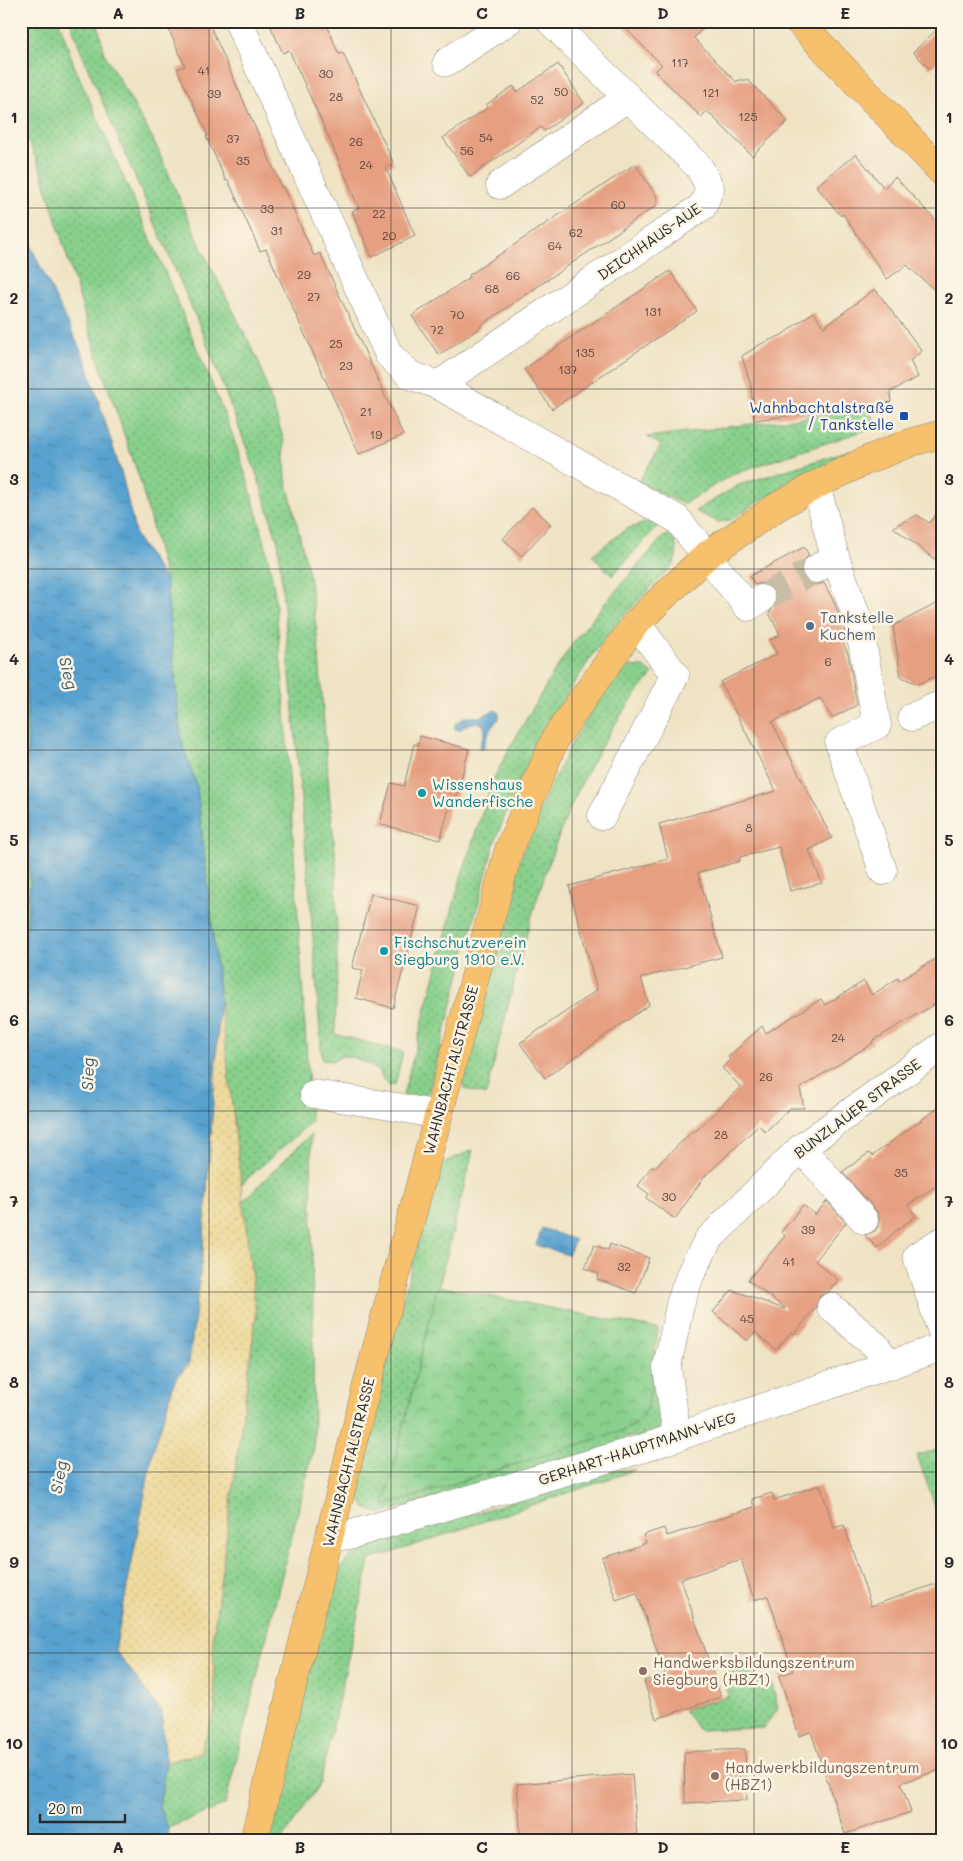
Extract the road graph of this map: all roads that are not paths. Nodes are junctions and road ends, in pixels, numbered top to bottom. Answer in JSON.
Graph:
{"nodes":[{"id":1,"x":238,"y":21,"type":"edge"},
{"id":2,"x":508,"y":21,"type":"edge"},
{"id":3,"x":550,"y":21,"type":"edge"},
{"id":4,"x":798,"y":21,"type":"edge"},
{"id":5,"x":447,"y":62,"type":"dead end"},
{"id":6,"x":627,"y":98,"type":"junction"},
{"id":7,"x":942,"y":172,"type":"edge"},
{"id":8,"x":500,"y":185,"type":"dead end"},
{"id":9,"x":438,"y":385,"type":"junction"},
{"id":10,"x":942,"y":434,"type":"edge"},
{"id":11,"x":816,"y":485,"type":"junction"},
{"id":12,"x":707,"y":555,"type":"junction"},
{"id":13,"x":761,"y":599,"type":"tunnel mouth"},
{"id":14,"x":636,"y":623,"type":"junction"},
{"id":15,"x":942,"y":704,"type":"edge"},
{"id":16,"x":912,"y":717,"type":"dead end"},
{"id":17,"x":602,"y":816,"type":"dead end"},
{"id":18,"x":884,"y":871,"type":"dead end"},
{"id":19,"x":941,"y":1048,"type":"edge"},
{"id":20,"x":314,"y":1094,"type":"dead end"},
{"id":21,"x":438,"y":1115,"type":"junction"},
{"id":22,"x":801,"y":1148,"type":"junction"},
{"id":23,"x":864,"y":1220,"type":"dead end"},
{"id":24,"x":942,"y":1241,"type":"edge"},
{"id":25,"x":831,"y":1307,"type":"dead end"},
{"id":26,"x":942,"y":1332,"type":"edge"},
{"id":27,"x":942,"y":1347,"type":"edge"},
{"id":28,"x":889,"y":1366,"type":"junction"},
{"id":29,"x":677,"y":1437,"type":"junction"},
{"id":30,"x":330,"y":1538,"type":"junction"},
{"id":31,"x":254,"y":1840,"type":"edge"}],
"edges":[{"from":1,"to":9,"type":"street"},
{"from":2,"to":5,"type":"street"},
{"from":3,"to":6,"type":"street","name":"DEICHHAUS-AUE"},
{"from":4,"to":7,"type":"main road"},
{"from":6,"to":8,"type":"street"},
{"from":6,"to":9,"type":"street","name":"DEICHHAUS-AUE"},
{"from":9,"to":12,"type":"street"},
{"from":10,"to":11,"type":"main road","name":"WAHNBACHTALSTRASSE"},
{"from":11,"to":12,"type":"main road","name":"WAHNBACHTALSTRASSE"},
{"from":11,"to":18,"type":"street"},
{"from":12,"to":13,"type":"street"},
{"from":12,"to":14,"type":"main road","name":"WAHNBACHTALSTRASSE"},
{"from":14,"to":17,"type":"street"},
{"from":14,"to":21,"type":"main road","name":"WAHNBACHTALSTRASSE"},
{"from":15,"to":16,"type":"street"},
{"from":19,"to":22,"type":"street","name":"BUNZLAUER STRASSE"},
{"from":20,"to":21,"type":"street"},
{"from":21,"to":30,"type":"main road","name":"WAHNBACHTALSTRASSE"},
{"from":22,"to":23,"type":"street"},
{"from":22,"to":29,"type":"street","name":"BUNZLAUER STRASSE"},
{"from":24,"to":26,"type":"street"},
{"from":25,"to":28,"type":"street"},
{"from":27,"to":28,"type":"street","name":"GERHART-HAUPTMANN-WEG"},
{"from":28,"to":29,"type":"street","name":"GERHART-HAUPTMANN-WEG"},
{"from":29,"to":30,"type":"street","name":"GERHART-HAUPTMANN-WEG"},
{"from":30,"to":31,"type":"main road","name":"WAHNBACHTALSTRASSE"}]}
